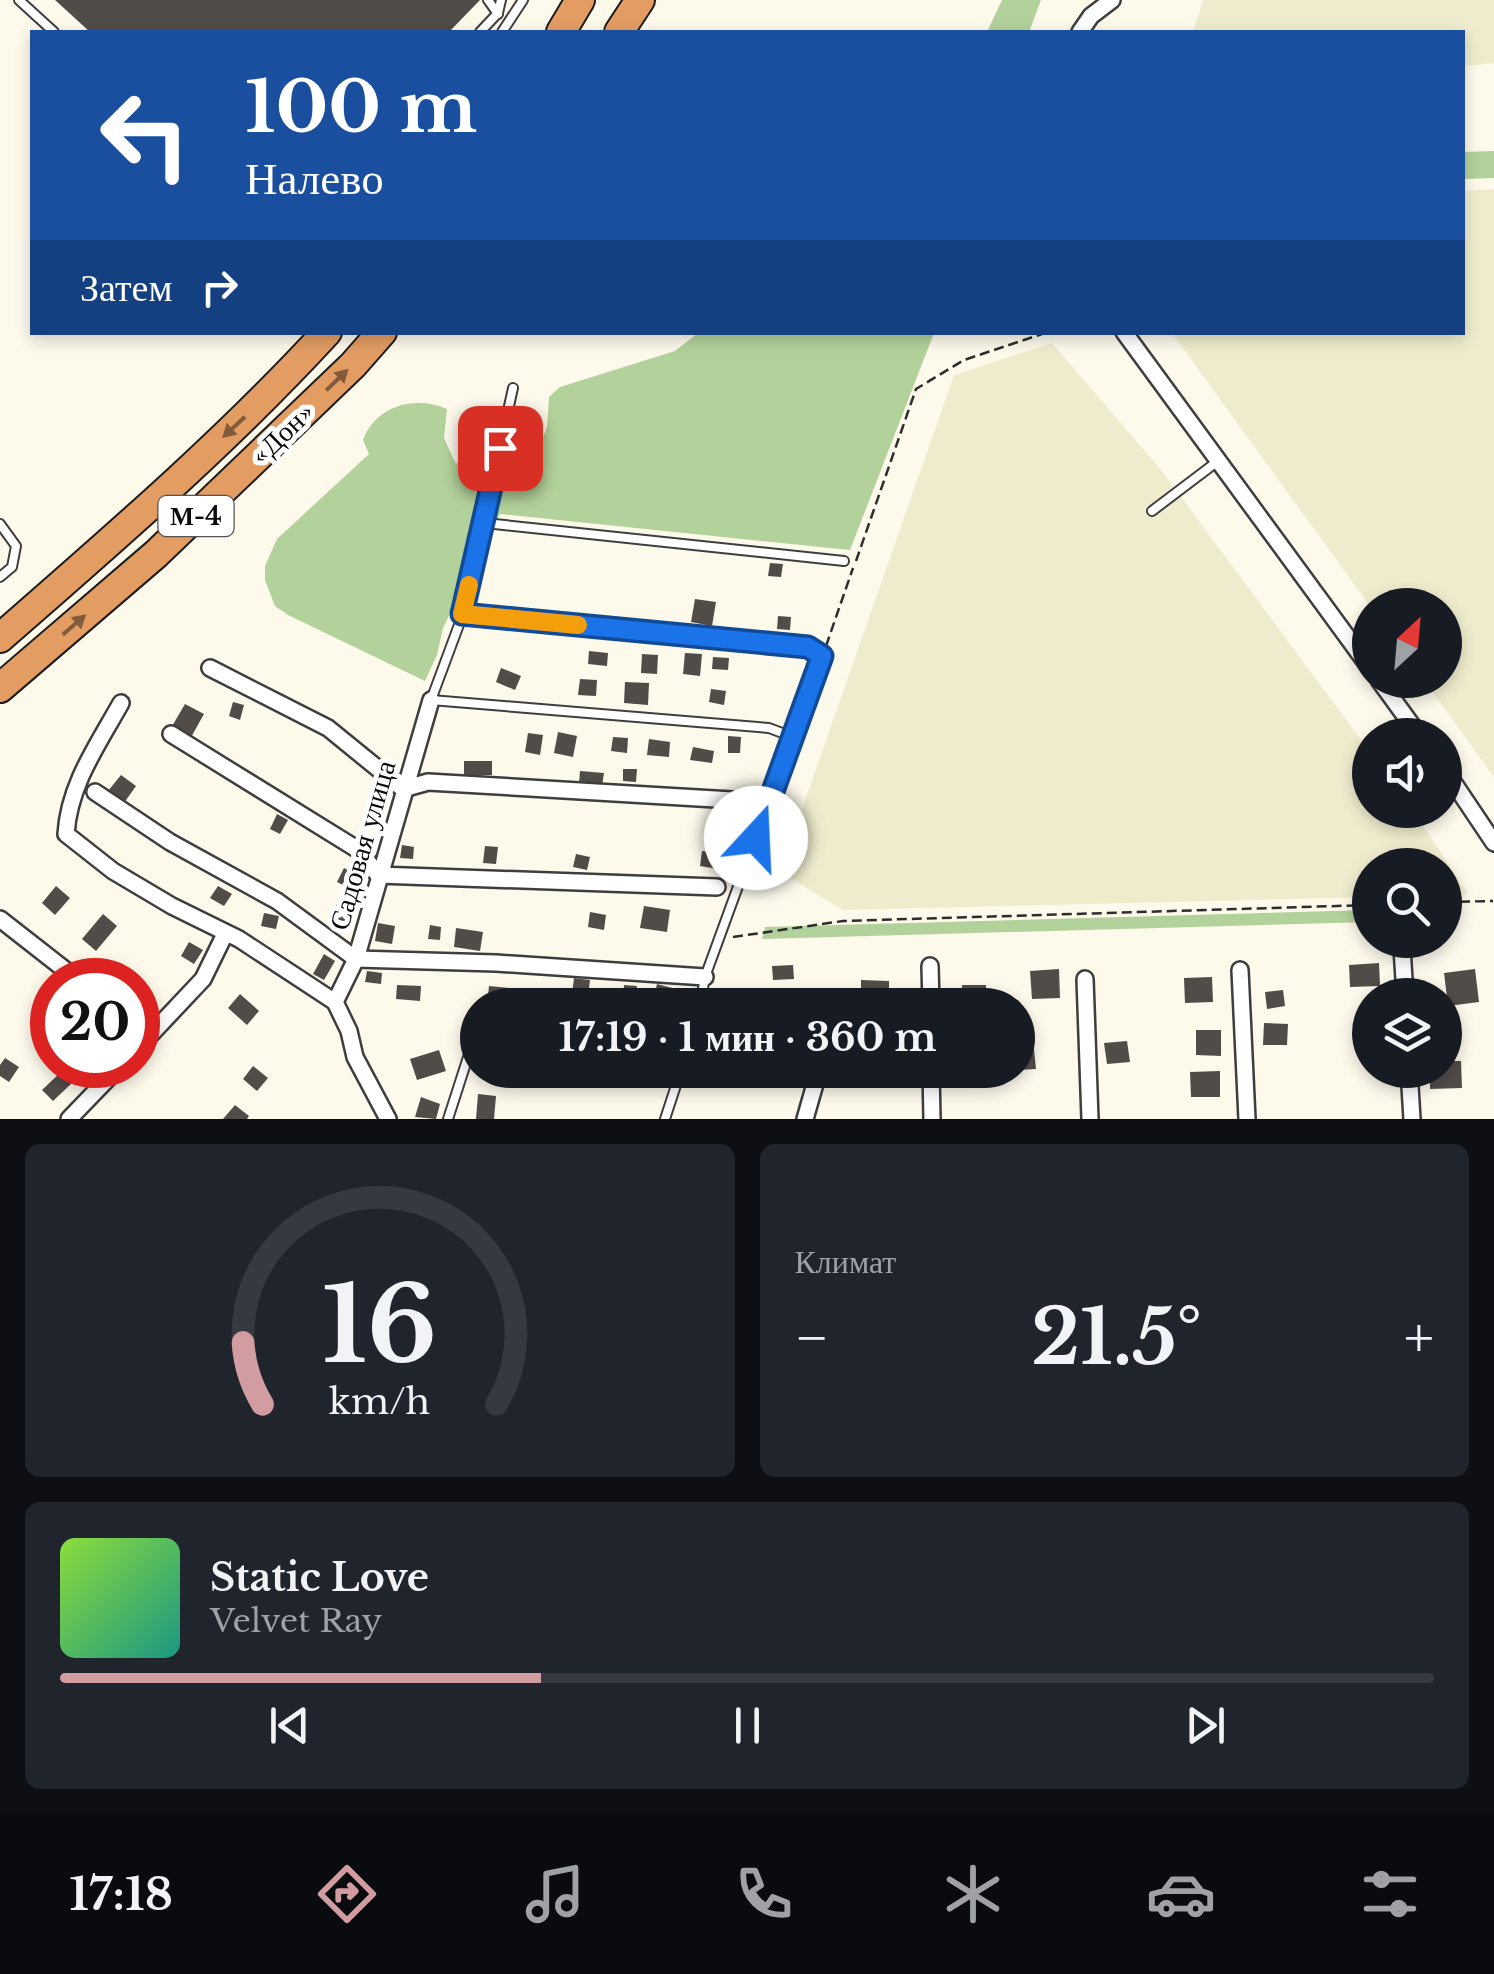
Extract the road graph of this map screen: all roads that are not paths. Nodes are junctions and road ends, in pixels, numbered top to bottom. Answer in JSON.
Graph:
{"nodes":[{"id":1,"x":20,"y":0,"type":"edge"},
{"id":2,"x":488,"y":0,"type":"edge"},
{"id":3,"x":501,"y":0,"type":"edge"},
{"id":4,"x":523,"y":0,"type":"edge"},
{"id":5,"x":580,"y":0,"type":"edge"},
{"id":6,"x":640,"y":0,"type":"edge"},
{"id":7,"x":1091,"y":0,"type":"edge"},
{"id":8,"x":1112,"y":0,"type":"edge"},
{"id":9,"x":498,"y":14,"type":"junction"},
{"id":10,"x":504,"y":29,"type":"edge"},
{"id":11,"x":52,"y":30,"type":"edge"},
{"id":12,"x":482,"y":30,"type":"edge"},
{"id":13,"x":561,"y":30,"type":"edge"},
{"id":14,"x":620,"y":30,"type":"edge"},
{"id":15,"x":1081,"y":30,"type":"edge"},
{"id":16,"x":1081,"y":30,"type":"edge"},
{"id":17,"x":324,"y":335,"type":"edge"},
{"id":18,"x":379,"y":335,"type":"edge"},
{"id":19,"x":1126,"y":335,"type":"edge"},
{"id":20,"x":512,"y":388,"type":"dead end"},
{"id":21,"x":1218,"y":460,"type":"junction"},
{"id":22,"x":1152,"y":512,"type":"dead end"},
{"id":23,"x":485,"y":523,"type":"junction"},
{"id":24,"x":0,"y":524,"type":"edge"},
{"id":25,"x":844,"y":561,"type":"dead end"},
{"id":26,"x":0,"y":577,"type":"edge"},
{"id":27,"x":462,"y":614,"type":"junction"},
{"id":28,"x":0,"y":638,"type":"edge"},
{"id":29,"x":1352,"y":643,"type":"edge"},
{"id":30,"x":210,"y":668,"type":"dead end"},
{"id":31,"x":0,"y":688,"type":"edge"},
{"id":32,"x":431,"y":700,"type":"junction"},
{"id":33,"x":122,"y":704,"type":"dead end"},
{"id":34,"x":171,"y":734,"type":"dead end"},
{"id":35,"x":793,"y":737,"type":"junction"},
{"id":36,"x":404,"y":789,"type":"junction"},
{"id":37,"x":95,"y":792,"type":"dead end"},
{"id":38,"x":1462,"y":795,"type":"edge"},
{"id":39,"x":732,"y":800,"type":"dead end"},
{"id":40,"x":1494,"y":843,"type":"edge"},
{"id":41,"x":378,"y":875,"type":"junction"},
{"id":42,"x":717,"y":887,"type":"dead end"},
{"id":43,"x":0,"y":919,"type":"edge"},
{"id":44,"x":224,"y":934,"type":"junction"},
{"id":45,"x":50,"y":958,"type":"edge"},
{"id":46,"x":356,"y":959,"type":"junction"},
{"id":47,"x":930,"y":966,"type":"dead end"},
{"id":48,"x":1240,"y":970,"type":"dead end"},
{"id":49,"x":705,"y":977,"type":"junction"},
{"id":50,"x":1085,"y":979,"type":"dead end"},
{"id":51,"x":703,"y":988,"type":"edge"},
{"id":52,"x":930,"y":988,"type":"edge"},
{"id":53,"x":335,"y":1002,"type":"junction"},
{"id":54,"x":160,"y":1020,"type":"edge"},
{"id":55,"x":460,"y":1082,"type":"edge"},
{"id":56,"x":99,"y":1088,"type":"edge"},
{"id":57,"x":675,"y":1088,"type":"edge"},
{"id":58,"x":814,"y":1088,"type":"edge"},
{"id":59,"x":931,"y":1088,"type":"edge"},
{"id":60,"x":1410,"y":1088,"type":"edge"},
{"id":61,"x":68,"y":1119,"type":"edge"},
{"id":62,"x":388,"y":1119,"type":"edge"},
{"id":63,"x":448,"y":1119,"type":"edge"},
{"id":64,"x":665,"y":1119,"type":"edge"},
{"id":65,"x":804,"y":1119,"type":"edge"},
{"id":66,"x":932,"y":1119,"type":"edge"},
{"id":67,"x":1090,"y":1119,"type":"edge"},
{"id":68,"x":1247,"y":1119,"type":"edge"},
{"id":69,"x":1412,"y":1119,"type":"edge"}],
"edges":[{"from":1,"to":11,"type":"lane"},
{"from":2,"to":9,"type":"lane"},
{"from":3,"to":9,"type":"lane"},
{"from":4,"to":10,"type":"lane"},
{"from":5,"to":13,"type":"highway"},
{"from":6,"to":14,"type":"highway"},
{"from":7,"to":15,"type":"street"},
{"from":8,"to":16,"type":"street"},
{"from":9,"to":10,"type":"lane"},
{"from":9,"to":12,"type":"lane"},
{"from":17,"to":28,"type":"highway","name":"«Дон»","number":"М-4","one_way":true},
{"from":31,"to":18,"type":"highway","name":"«Дон»","number":"М-4","one_way":true},
{"from":19,"to":21,"type":"street"},
{"from":20,"to":23,"type":"lane"},
{"from":21,"to":22,"type":"lane"},
{"from":21,"to":29,"type":"street"},
{"from":23,"to":25,"type":"lane"},
{"from":23,"to":27,"type":"lane"},
{"from":24,"to":26,"type":"lane"},
{"from":27,"to":32,"type":"lane"},
{"from":27,"to":35,"type":"lane"},
{"from":30,"to":36,"type":"street"},
{"from":32,"to":35,"type":"lane"},
{"from":32,"to":36,"type":"street","name":"Садовая улица"},
{"from":33,"to":44,"type":"street"},
{"from":34,"to":41,"type":"street"},
{"from":35,"to":49,"type":"lane"},
{"from":36,"to":39,"type":"street"},
{"from":36,"to":41,"type":"street","name":"Садовая улица"},
{"from":37,"to":46,"type":"street"},
{"from":38,"to":40,"type":"street"},
{"from":41,"to":42,"type":"street"},
{"from":41,"to":46,"type":"street","name":"Садовая улица"},
{"from":43,"to":45,"type":"street"},
{"from":44,"to":53,"type":"street"},
{"from":44,"to":54,"type":"street"},
{"from":46,"to":49,"type":"street"},
{"from":46,"to":53,"type":"street","name":"Садовая улица"},
{"from":47,"to":52,"type":"street"},
{"from":48,"to":68,"type":"street"},
{"from":49,"to":51,"type":"lane"},
{"from":50,"to":67,"type":"street"},
{"from":53,"to":62,"type":"street"},
{"from":55,"to":63,"type":"lane"},
{"from":56,"to":61,"type":"street"},
{"from":57,"to":64,"type":"lane"},
{"from":58,"to":65,"type":"street"},
{"from":59,"to":66,"type":"street"},
{"from":60,"to":69,"type":"street"}]}
